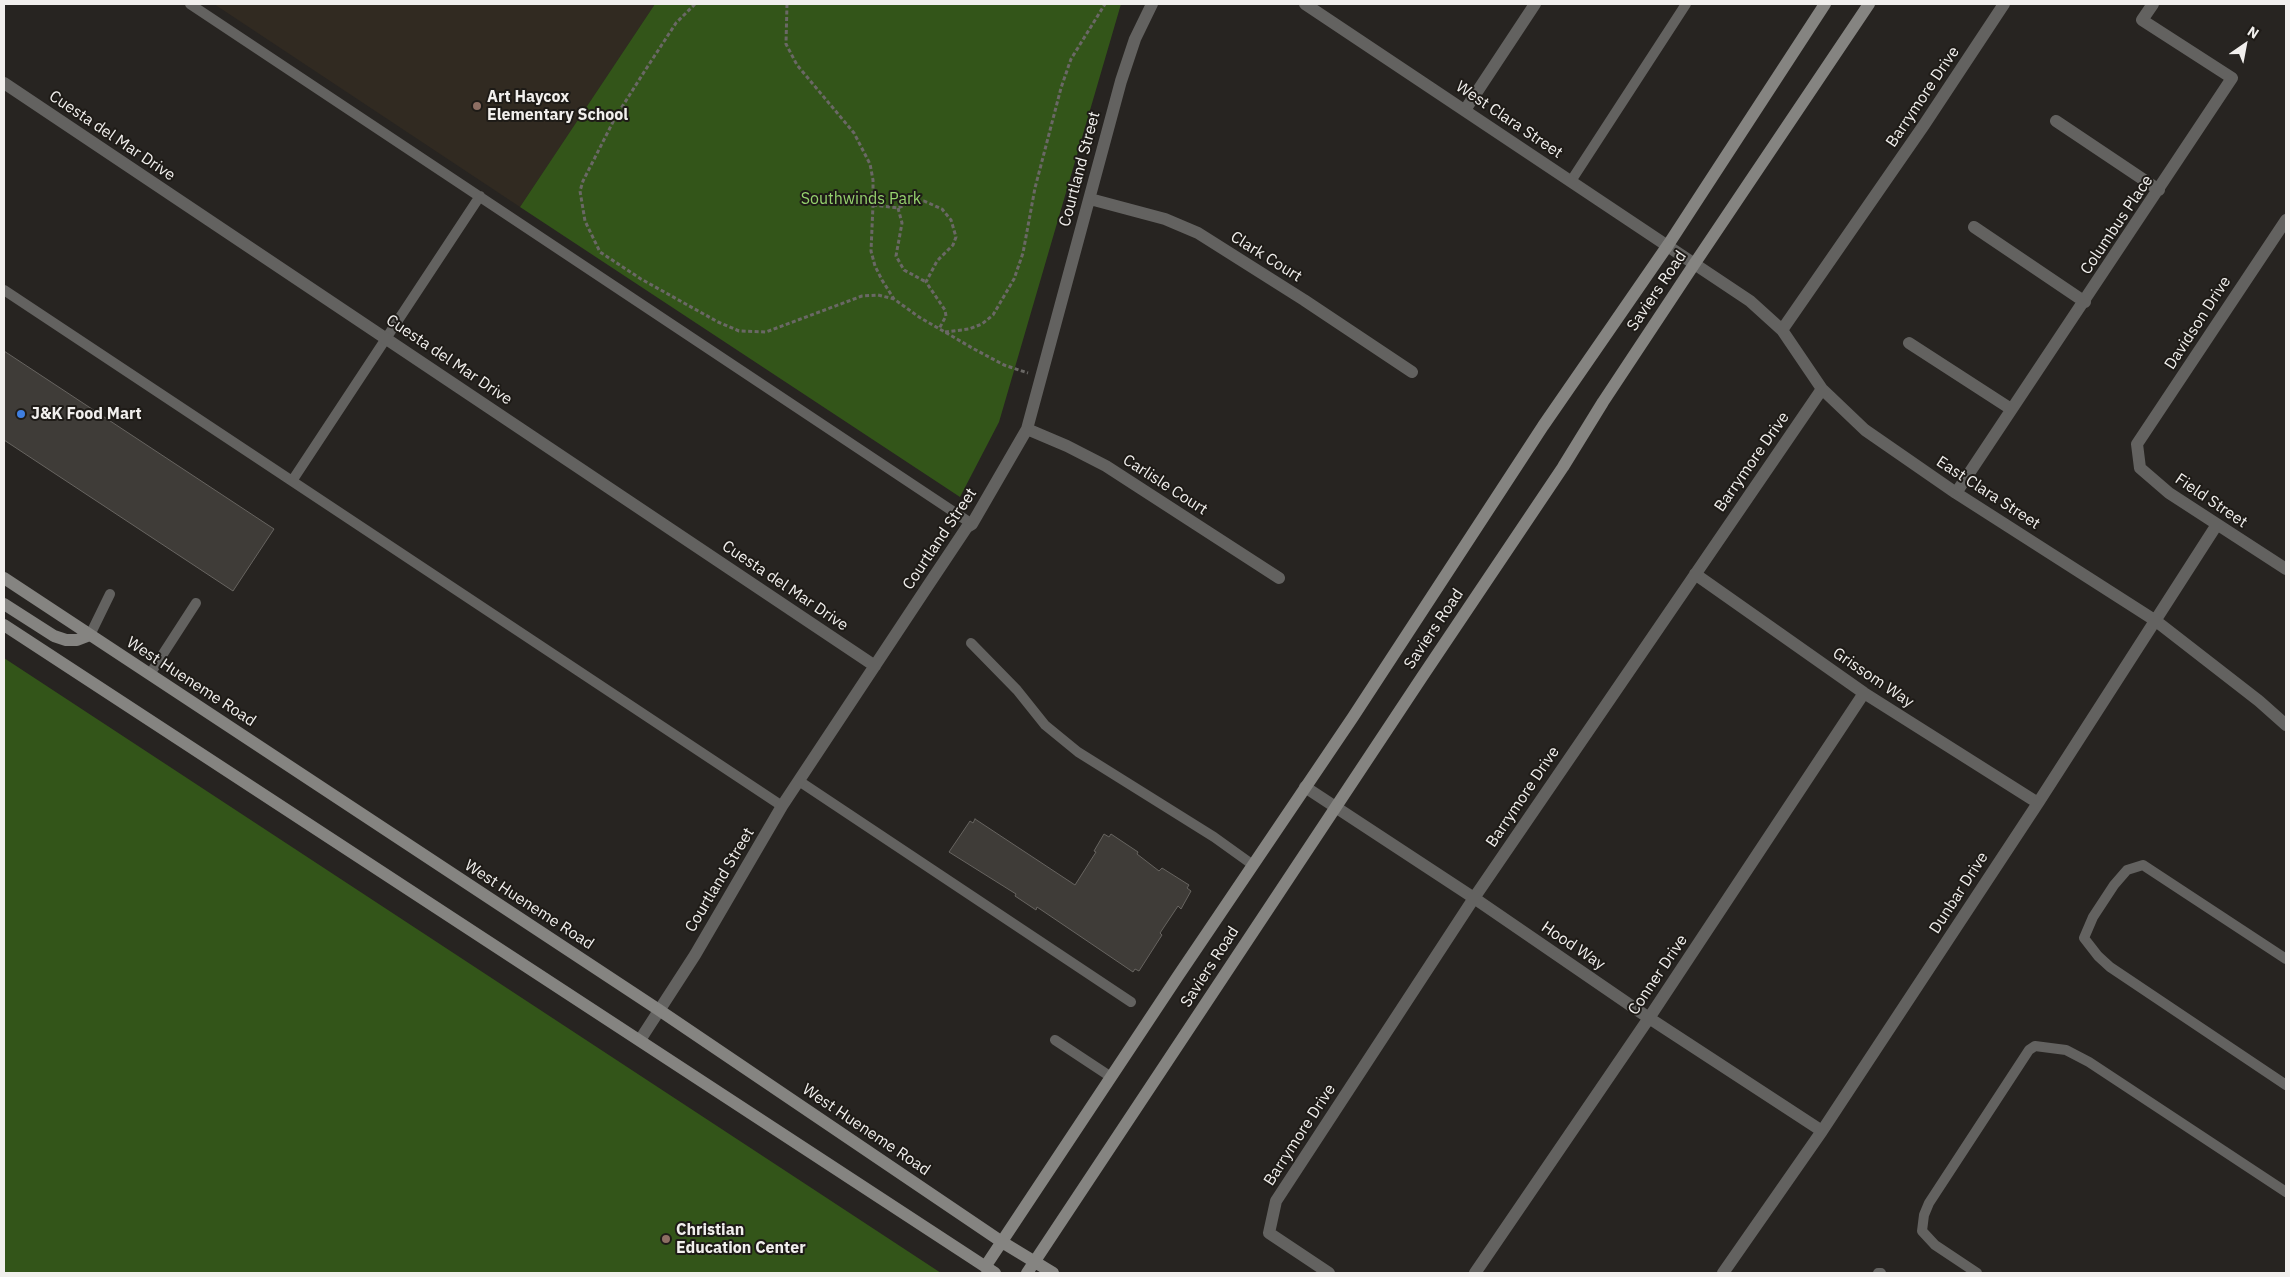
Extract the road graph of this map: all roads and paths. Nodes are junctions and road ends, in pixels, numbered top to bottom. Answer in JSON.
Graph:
{"nodes":[{"id":1,"x":190,"y":4,"type":"edge"},
{"id":2,"x":695,"y":4,"type":"edge"},
{"id":3,"x":787,"y":4,"type":"edge"},
{"id":4,"x":1105,"y":4,"type":"edge"},
{"id":5,"x":1152,"y":4,"type":"edge"},
{"id":6,"x":1305,"y":4,"type":"edge"},
{"id":7,"x":1534,"y":4,"type":"edge"},
{"id":8,"x":1686,"y":4,"type":"edge"},
{"id":9,"x":1825,"y":4,"type":"edge"},
{"id":10,"x":1869,"y":4,"type":"edge"},
{"id":11,"x":2004,"y":4,"type":"edge"},
{"id":12,"x":2153,"y":4,"type":"edge"},
{"id":13,"x":4,"y":83,"type":"edge"},
{"id":14,"x":1465,"y":110,"type":"junction"},
{"id":15,"x":2056,"y":121,"type":"dead end"},
{"id":16,"x":1571,"y":181,"type":"junction"},
{"id":17,"x":2159,"y":190,"type":"junction"},
{"id":18,"x":480,"y":196,"type":"junction"},
{"id":19,"x":1090,"y":199,"type":"junction"},
{"id":20,"x":873,"y":205,"type":"junction"},
{"id":21,"x":898,"y":208,"type":"junction"},
{"id":22,"x":2286,"y":220,"type":"edge"},
{"id":23,"x":1974,"y":227,"type":"dead end"},
{"id":24,"x":1668,"y":245,"type":"junction"},
{"id":25,"x":1695,"y":263,"type":"junction"},
{"id":26,"x":926,"y":282,"type":"junction"},
{"id":27,"x":4,"y":290,"type":"edge"},
{"id":28,"x":894,"y":299,"type":"junction"},
{"id":29,"x":2084,"y":302,"type":"junction"},
{"id":30,"x":939,"y":329,"type":"junction"},
{"id":31,"x":1782,"y":330,"type":"junction"},
{"id":32,"x":944,"y":332,"type":"junction"},
{"id":33,"x":386,"y":338,"type":"junction"},
{"id":34,"x":1909,"y":343,"type":"dead end"},
{"id":35,"x":1412,"y":372,"type":"dead end"},
{"id":36,"x":1040,"y":378,"type":"junction"},
{"id":37,"x":1822,"y":389,"type":"junction"},
{"id":38,"x":2011,"y":409,"type":"junction"},
{"id":39,"x":1027,"y":429,"type":"junction"},
{"id":40,"x":2137,"y":444,"type":"joint"},
{"id":41,"x":292,"y":481,"type":"junction"},
{"id":42,"x":1956,"y":493,"type":"junction"},
{"id":43,"x":972,"y":524,"type":"junction"},
{"id":44,"x":2216,"y":526,"type":"junction"},
{"id":45,"x":2286,"y":569,"type":"edge"},
{"id":46,"x":1695,"y":574,"type":"junction"},
{"id":47,"x":4,"y":578,"type":"edge"},
{"id":48,"x":1279,"y":578,"type":"dead end"},
{"id":49,"x":110,"y":594,"type":"dead end"},
{"id":50,"x":196,"y":602,"type":"dead end"},
{"id":51,"x":4,"y":604,"type":"edge"},
{"id":52,"x":2156,"y":621,"type":"junction"},
{"id":53,"x":4,"y":625,"type":"edge"},
{"id":54,"x":90,"y":635,"type":"junction"},
{"id":55,"x":971,"y":643,"type":"dead end"},
{"id":56,"x":875,"y":666,"type":"junction"},
{"id":57,"x":150,"y":674,"type":"junction"},
{"id":58,"x":1864,"y":693,"type":"junction"},
{"id":59,"x":2286,"y":725,"type":"edge"},
{"id":60,"x":799,"y":781,"type":"junction"},
{"id":61,"x":1306,"y":787,"type":"junction"},
{"id":62,"x":2038,"y":803,"type":"junction"},
{"id":63,"x":782,"y":806,"type":"junction"},
{"id":64,"x":1336,"y":807,"type":"junction"},
{"id":65,"x":1253,"y":865,"type":"junction"},
{"id":66,"x":1474,"y":898,"type":"junction"},
{"id":67,"x":2286,"y":959,"type":"edge"},
{"id":68,"x":1132,"y":1002,"type":"dead end"},
{"id":69,"x":659,"y":1010,"type":"junction"},
{"id":70,"x":1649,"y":1018,"type":"junction"},
{"id":71,"x":640,"y":1040,"type":"junction"},
{"id":72,"x":1055,"y":1040,"type":"dead end"},
{"id":73,"x":1111,"y":1077,"type":"junction"},
{"id":74,"x":2286,"y":1085,"type":"edge"},
{"id":75,"x":1822,"y":1131,"type":"junction"},
{"id":76,"x":2286,"y":1192,"type":"edge"},
{"id":77,"x":1002,"y":1242,"type":"junction"},
{"id":78,"x":1035,"y":1262,"type":"junction"},
{"id":79,"x":990,"y":1270,"type":"edge"},
{"id":80,"x":1027,"y":1273,"type":"edge"},
{"id":81,"x":1053,"y":1273,"type":"edge"},
{"id":82,"x":1329,"y":1273,"type":"edge"},
{"id":83,"x":1475,"y":1273,"type":"edge"},
{"id":84,"x":1723,"y":1273,"type":"edge"},
{"id":85,"x":1977,"y":1273,"type":"edge"}],
"edges":[{"from":1,"to":18,"type":"lane"},
{"from":2,"to":28,"type":"path"},
{"from":3,"to":20,"type":"path"},
{"from":4,"to":32,"type":"path"},
{"from":5,"to":19,"type":"street","name":"Courtland Street"},
{"from":6,"to":14,"type":"street","name":"West Clara Street"},
{"from":7,"to":14,"type":"street"},
{"from":8,"to":16,"type":"lane"},
{"from":9,"to":24,"type":"main road","name":"Saviers Road"},
{"from":10,"to":25,"type":"main road","name":"Saviers Road"},
{"from":11,"to":31,"type":"street","name":"Barrymore Drive"},
{"from":12,"to":17,"type":"street","name":"Columbus Place"},
{"from":13,"to":33,"type":"street","name":"Cuesta del Mar Drive"},
{"from":14,"to":16,"type":"street","name":"West Clara Street"},
{"from":15,"to":17,"type":"street"},
{"from":16,"to":24,"type":"street","name":"West Clara Street"},
{"from":17,"to":29,"type":"street","name":"Columbus Place"},
{"from":18,"to":33,"type":"lane"},
{"from":18,"to":43,"type":"lane"},
{"from":19,"to":35,"type":"street","name":"Clark Court"},
{"from":19,"to":36,"type":"street","name":"Courtland Street"},
{"from":20,"to":21,"type":"path"},
{"from":20,"to":28,"type":"path"},
{"from":21,"to":26,"type":"path"},
{"from":21,"to":26,"type":"path"},
{"from":22,"to":40,"type":"street","name":"Davidson Drive"},
{"from":23,"to":29,"type":"street"},
{"from":24,"to":25,"type":"street","name":"West Clara Street"},
{"from":24,"to":61,"type":"main road","name":"Saviers Road"},
{"from":25,"to":31,"type":"street","name":"East Clara Street"},
{"from":25,"to":64,"type":"main road","name":"Saviers Road"},
{"from":26,"to":30,"type":"path"},
{"from":27,"to":41,"type":"lane"},
{"from":28,"to":30,"type":"path"},
{"from":29,"to":38,"type":"street","name":"Columbus Place"},
{"from":30,"to":32,"type":"path"},
{"from":31,"to":37,"type":"street","name":"East Clara Street"},
{"from":32,"to":36,"type":"path"},
{"from":33,"to":41,"type":"lane"},
{"from":33,"to":56,"type":"street","name":"Cuesta del Mar Drive"},
{"from":34,"to":38,"type":"street"},
{"from":36,"to":39,"type":"street","name":"Courtland Street"},
{"from":37,"to":42,"type":"street","name":"East Clara Street"},
{"from":37,"to":46,"type":"street","name":"Barrymore Drive"},
{"from":38,"to":42,"type":"street","name":"Columbus Place"},
{"from":39,"to":43,"type":"street","name":"Courtland Street"},
{"from":39,"to":48,"type":"street","name":"Carlisle Court"},
{"from":40,"to":44,"type":"street","name":"Field Street"},
{"from":41,"to":63,"type":"lane"},
{"from":42,"to":52,"type":"street","name":"East Clara Street"},
{"from":43,"to":56,"type":"street","name":"Courtland Street"},
{"from":44,"to":45,"type":"street","name":"Field Street"},
{"from":44,"to":52,"type":"street","name":"Dunbar Drive"},
{"from":46,"to":58,"type":"street","name":"Grissom Way"},
{"from":46,"to":66,"type":"street","name":"Barrymore Drive"},
{"from":47,"to":54,"type":"main road","name":"West Hueneme Road"},
{"from":49,"to":54,"type":"lane"},
{"from":50,"to":57,"type":"lane"},
{"from":51,"to":54,"type":"main road"},
{"from":52,"to":59,"type":"street","name":"East Clara Street"},
{"from":52,"to":62,"type":"street","name":"Dunbar Drive"},
{"from":53,"to":71,"type":"main road"},
{"from":54,"to":57,"type":"main road","name":"West Hueneme Road"},
{"from":55,"to":65,"type":"lane"},
{"from":56,"to":60,"type":"street","name":"Courtland Street"},
{"from":57,"to":69,"type":"main road","name":"West Hueneme Road"},
{"from":58,"to":62,"type":"street","name":"Grissom Way"},
{"from":58,"to":70,"type":"street","name":"Conner Drive"},
{"from":60,"to":63,"type":"street","name":"Courtland Street"},
{"from":60,"to":68,"type":"lane"},
{"from":61,"to":64,"type":"street","name":"Hood Way"},
{"from":61,"to":65,"type":"main road","name":"Saviers Road"},
{"from":62,"to":75,"type":"street","name":"Dunbar Drive"},
{"from":63,"to":69,"type":"street","name":"Courtland Street"},
{"from":64,"to":66,"type":"street","name":"Hood Way"},
{"from":64,"to":78,"type":"main road","name":"Saviers Road"},
{"from":65,"to":73,"type":"main road","name":"Saviers Road"},
{"from":66,"to":70,"type":"street","name":"Hood Way"},
{"from":66,"to":82,"type":"street","name":"Barrymore Drive"},
{"from":67,"to":74,"type":"lane"},
{"from":69,"to":71,"type":"street","name":"Courtland Street"},
{"from":69,"to":77,"type":"main road","name":"West Hueneme Road"},
{"from":70,"to":75,"type":"street","name":"Hood Way"},
{"from":70,"to":83,"type":"street","name":"Conner Drive"},
{"from":71,"to":79,"type":"main road"},
{"from":72,"to":73,"type":"lane"},
{"from":73,"to":77,"type":"main road","name":"Saviers Road"},
{"from":75,"to":84,"type":"street","name":"Dunbar Drive"},
{"from":76,"to":85,"type":"lane"},
{"from":77,"to":78,"type":"main road","name":"West Hueneme Road"},
{"from":77,"to":79,"type":"main road","name":"Saviers Road"},
{"from":78,"to":80,"type":"main road","name":"Saviers Road"},
{"from":78,"to":81,"type":"main road","name":"West Hueneme Road"}]}
